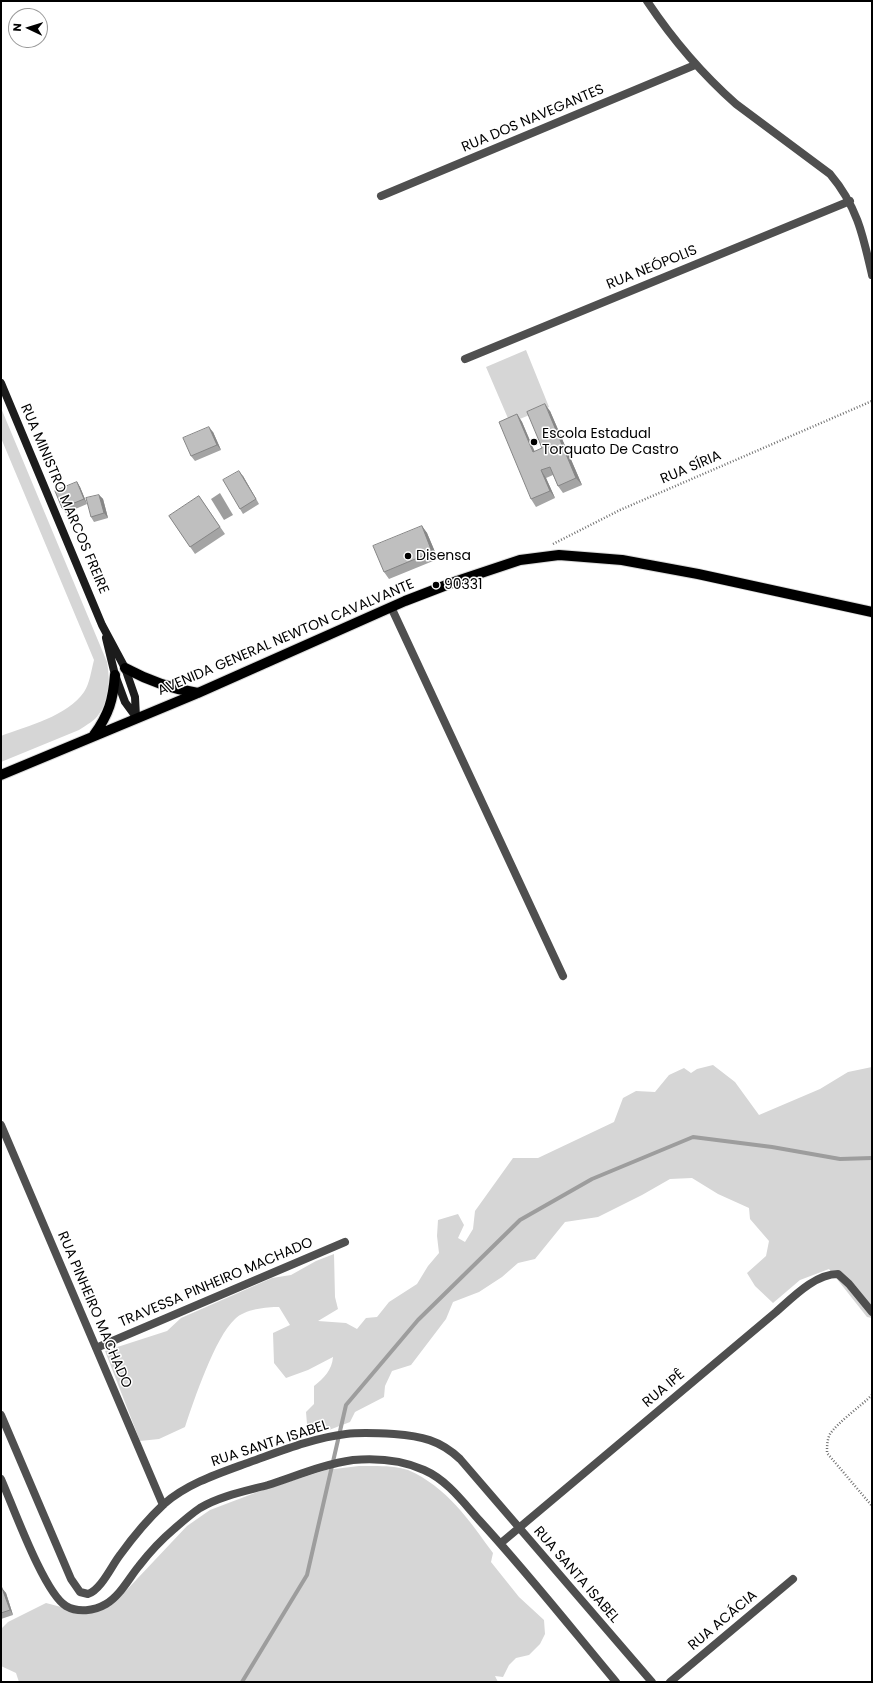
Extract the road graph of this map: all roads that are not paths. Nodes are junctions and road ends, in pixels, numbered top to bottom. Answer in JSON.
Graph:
{"nodes":[{"id":1,"x":647,"y":1,"type":"edge"},
{"id":2,"x":695,"y":65,"type":"junction"},
{"id":3,"x":381,"y":196,"type":"dead end"},
{"id":4,"x":850,"y":202,"type":"junction"},
{"id":5,"x":872,"y":275,"type":"edge"},
{"id":6,"x":465,"y":359,"type":"dead end"},
{"id":7,"x":1,"y":383,"type":"edge"},
{"id":8,"x":391,"y":607,"type":"junction"},
{"id":9,"x":872,"y":612,"type":"edge"},
{"id":10,"x":102,"y":625,"type":"junction"},
{"id":11,"x":125,"y":668,"type":"junction"},
{"id":12,"x":115,"y":675,"type":"junction"},
{"id":13,"x":198,"y":693,"type":"junction"},
{"id":14,"x":136,"y":717,"type":"junction"},
{"id":15,"x":93,"y":737,"type":"junction"},
{"id":16,"x":1,"y":775,"type":"edge"},
{"id":17,"x":563,"y":976,"type":"dead end"},
{"id":18,"x":1,"y":1125,"type":"edge"},
{"id":19,"x":345,"y":1242,"type":"dead end"},
{"id":20,"x":872,"y":1312,"type":"edge"},
{"id":21,"x":96,"y":1348,"type":"junction"},
{"id":22,"x":1,"y":1415,"type":"edge"},
{"id":23,"x":1,"y":1479,"type":"edge"},
{"id":24,"x":163,"y":1505,"type":"junction"},
{"id":25,"x":519,"y":1529,"type":"junction"},
{"id":26,"x":501,"y":1543,"type":"junction"},
{"id":27,"x":793,"y":1579,"type":"dead end"},
{"id":28,"x":616,"y":1682,"type":"edge"},
{"id":29,"x":652,"y":1682,"type":"edge"},
{"id":30,"x":670,"y":1682,"type":"edge"}],
"edges":[{"from":1,"to":2,"type":"street"},
{"from":2,"to":3,"type":"street","name":"RUA DOS NAVEGANTES"},
{"from":2,"to":4,"type":"street"},
{"from":4,"to":5,"type":"street"},
{"from":4,"to":6,"type":"street","name":"RUA NEÓPOLIS"},
{"from":7,"to":10,"type":"main road","name":"RUA MINISTRO MARCOS FREIRE"},
{"from":8,"to":9,"type":"main road","name":"AVENIDA GENERAL NEWTON CAVALVANTE"},
{"from":8,"to":13,"type":"main road","name":"AVENIDA GENERAL NEWTON CAVALVANTE"},
{"from":8,"to":17,"type":"street"},
{"from":10,"to":11,"type":"main road","name":"RUA MINISTRO MARCOS FREIRE"},
{"from":10,"to":12,"type":"main road","name":"RUA MINISTRO MARCOS FREIRE"},
{"from":11,"to":13,"type":"main road"},
{"from":11,"to":14,"type":"main road","name":"RUA MINISTRO MARCOS FREIRE"},
{"from":12,"to":14,"type":"main road","name":"RUA MINISTRO MARCOS FREIRE"},
{"from":12,"to":15,"type":"main road"},
{"from":13,"to":14,"type":"main road","name":"AVENIDA GENERAL NEWTON CAVALVANTE"},
{"from":14,"to":15,"type":"main road","name":"AVENIDA GENERAL NEWTON CAVALVANTE"},
{"from":15,"to":16,"type":"main road","name":"AVENIDA GENERAL NEWTON CAVALVANTE"},
{"from":18,"to":21,"type":"street","name":"RUA PINHEIRO MACHADO"},
{"from":19,"to":21,"type":"street","name":"TRAVESSA PINHEIRO MACHADO"},
{"from":20,"to":25,"type":"street","name":"RUA IPÊ"},
{"from":21,"to":24,"type":"street","name":"RUA PINHEIRO MACHADO"},
{"from":22,"to":24,"type":"street","name":"RUA SANTA ISABEL"},
{"from":23,"to":26,"type":"street"},
{"from":24,"to":25,"type":"street","name":"RUA SANTA ISABEL"},
{"from":25,"to":26,"type":"street","name":"RUA IPÊ"},
{"from":25,"to":29,"type":"street","name":"RUA SANTA ISABEL"},
{"from":26,"to":28,"type":"street"},
{"from":27,"to":30,"type":"street","name":"RUA ACÁCIA"}]}
